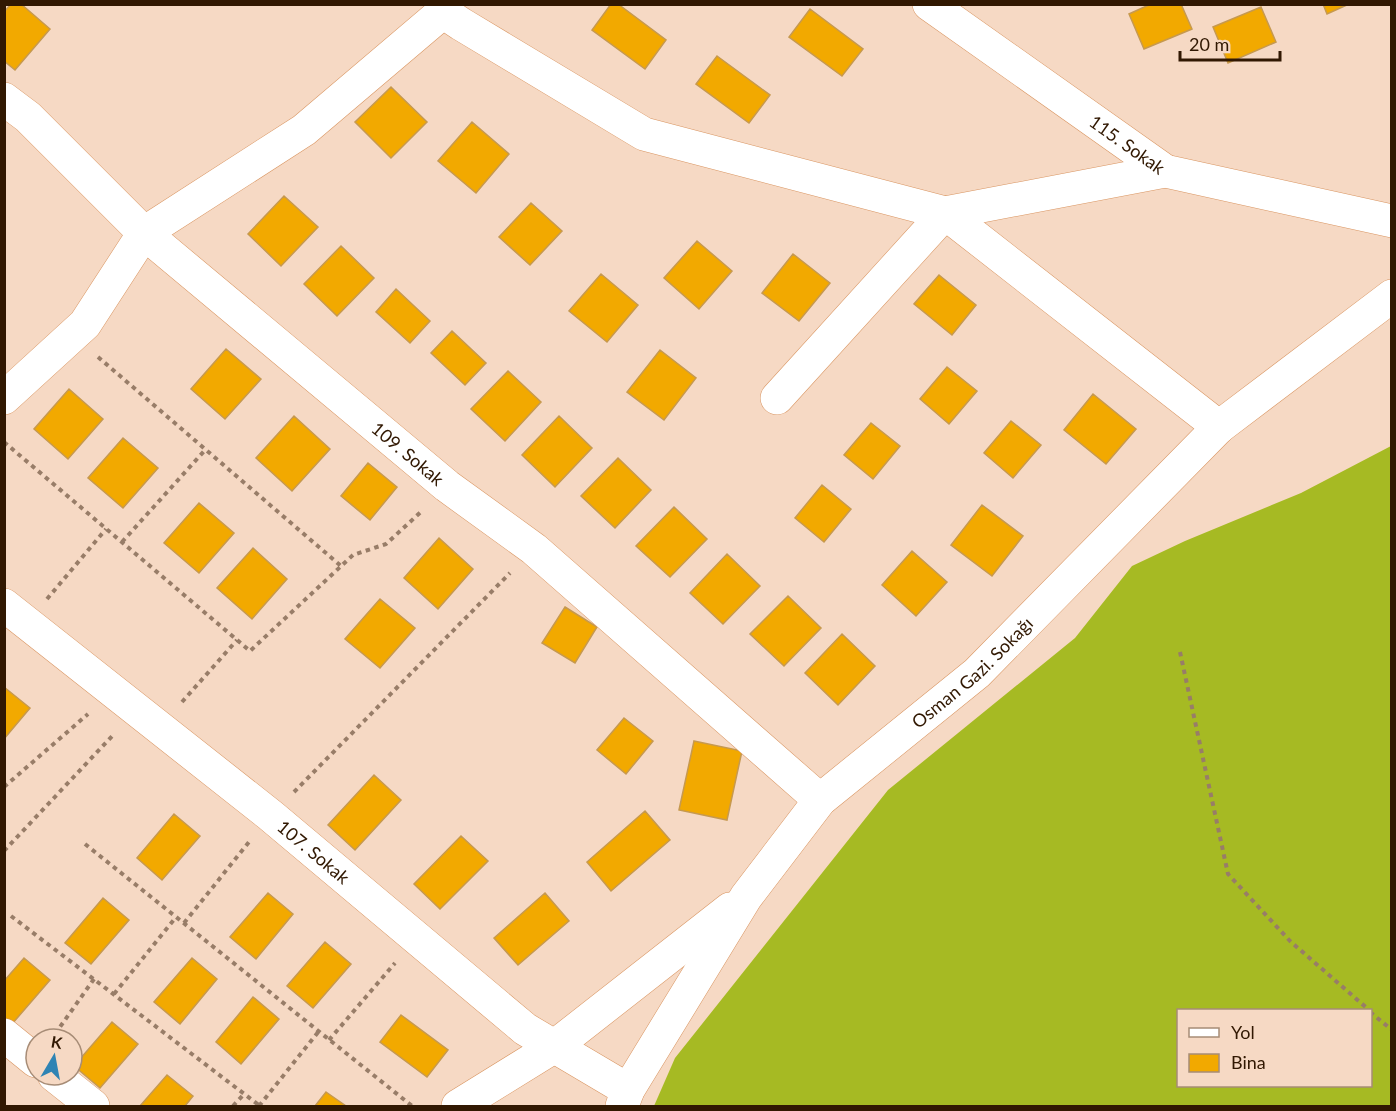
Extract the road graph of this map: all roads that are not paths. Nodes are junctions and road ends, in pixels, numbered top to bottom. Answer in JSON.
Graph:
{"nodes":[{"id":1,"x":929,"y":4,"type":"edge"},
{"id":2,"x":438,"y":8,"type":"edge"},
{"id":3,"x":7,"y":108,"type":"edge"},
{"id":4,"x":1166,"y":171,"type":"junction"},
{"id":5,"x":945,"y":213,"type":"junction"},
{"id":6,"x":1392,"y":221,"type":"edge"},
{"id":7,"x":144,"y":233,"type":"junction"},
{"id":8,"x":1392,"y":296,"type":"edge"},
{"id":9,"x":4,"y":398,"type":"edge"},
{"id":10,"x":777,"y":398,"type":"dead end"},
{"id":11,"x":1219,"y":427,"type":"junction"},
{"id":12,"x":16,"y":614,"type":"edge"},
{"id":13,"x":820,"y":800,"type":"junction"},
{"id":14,"x":746,"y":897,"type":"junction"},
{"id":15,"x":4,"y":1035,"type":"edge"},
{"id":16,"x":555,"y":1046,"type":"junction"},
{"id":17,"x":24,"y":1051,"type":"edge"},
{"id":18,"x":69,"y":1087,"type":"edge"},
{"id":19,"x":625,"y":1098,"type":"edge"},
{"id":20,"x":93,"y":1107,"type":"edge"},
{"id":21,"x":458,"y":1107,"type":"edge"}],
"edges":[{"from":1,"to":4,"type":"street","name":"115. Sokak"},
{"from":2,"to":5,"type":"street"},
{"from":2,"to":7,"type":"street"},
{"from":3,"to":7,"type":"street","name":"109. Sokak"},
{"from":4,"to":5,"type":"street"},
{"from":4,"to":6,"type":"street","name":"115. Sokak"},
{"from":5,"to":10,"type":"street"},
{"from":5,"to":11,"type":"street"},
{"from":7,"to":9,"type":"street"},
{"from":7,"to":13,"type":"street","name":"109. Sokak"},
{"from":8,"to":11,"type":"street","name":"Osman Gazi. Sokağı"},
{"from":11,"to":13,"type":"street","name":"Osman Gazi. Sokağı"},
{"from":12,"to":16,"type":"street","name":"107. Sokak"},
{"from":13,"to":14,"type":"street","name":"Osman Gazi. Sokağı"},
{"from":14,"to":16,"type":"street"},
{"from":14,"to":19,"type":"street","name":"Osman Gazi. Sokağı"},
{"from":15,"to":17,"type":"street"},
{"from":16,"to":19,"type":"street","name":"107. Sokak"},
{"from":16,"to":21,"type":"street"},
{"from":18,"to":20,"type":"street"}]}
